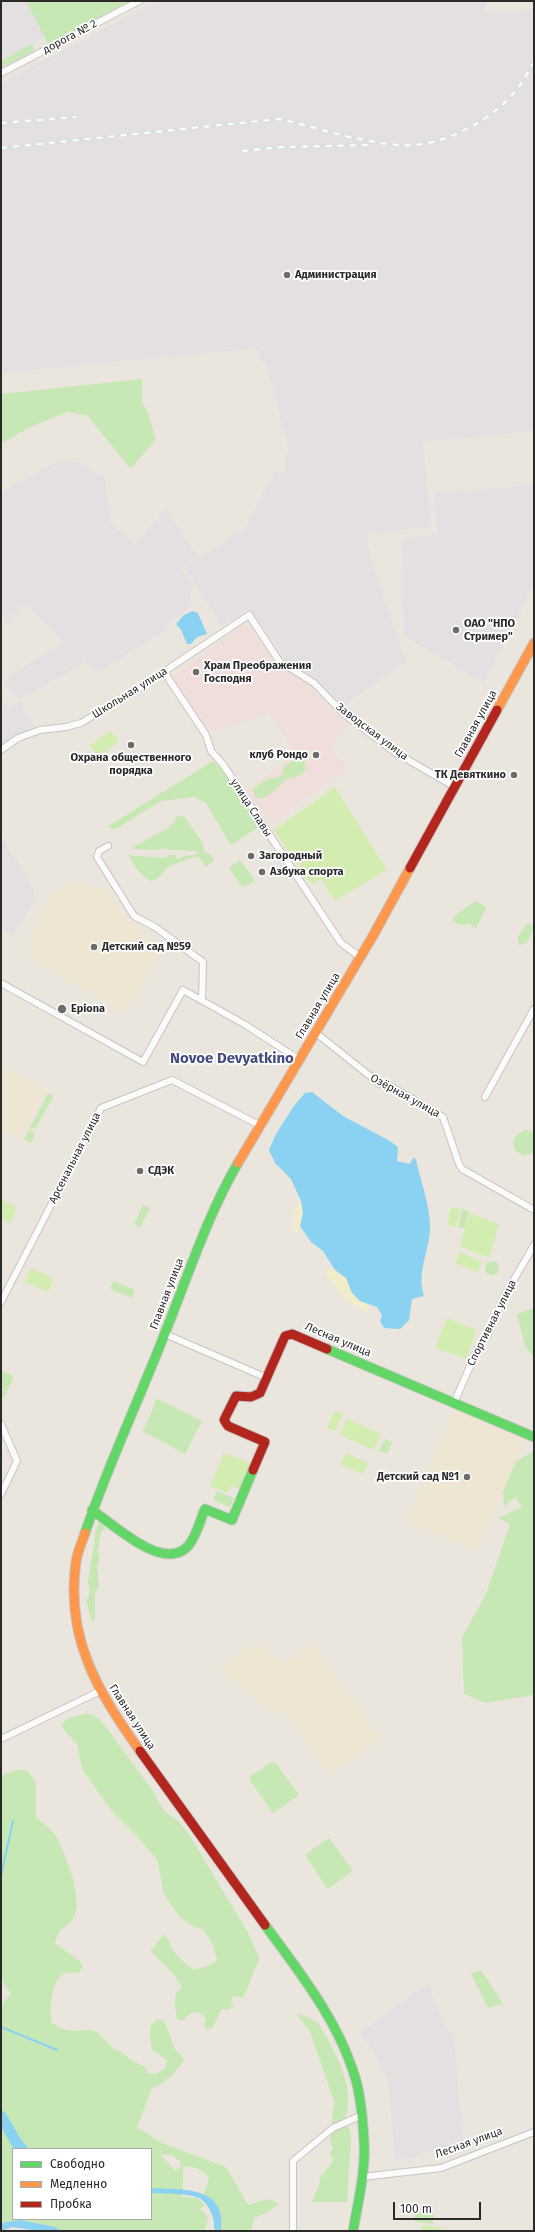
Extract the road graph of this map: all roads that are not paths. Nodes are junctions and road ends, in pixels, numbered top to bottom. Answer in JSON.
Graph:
{"nodes":[{"id":1,"x":139,"y":1,"type":"edge"},
{"id":2,"x":1,"y":73,"type":"edge"},
{"id":3,"x":249,"y":615,"type":"joint"},
{"id":4,"x":534,"y":643,"type":"edge"},
{"id":5,"x":164,"y":672,"type":"junction"},
{"id":6,"x":1,"y":750,"type":"edge"},
{"id":7,"x":455,"y":787,"type":"junction"},
{"id":8,"x":108,"y":846,"type":"dead end"},
{"id":9,"x":360,"y":957,"type":"junction"},
{"id":10,"x":1,"y":983,"type":"edge"},
{"id":11,"x":202,"y":1000,"type":"junction"},
{"id":12,"x":534,"y":1009,"type":"edge"},
{"id":13,"x":316,"y":1033,"type":"junction"},
{"id":14,"x":300,"y":1060,"type":"junction"},
{"id":15,"x":485,"y":1097,"type":"dead end"},
{"id":16,"x":261,"y":1126,"type":"junction"},
{"id":17,"x":534,"y":1210,"type":"edge"},
{"id":18,"x":534,"y":1245,"type":"edge"},
{"id":19,"x":1,"y":1302,"type":"edge"},
{"id":20,"x":165,"y":1334,"type":"junction"},
{"id":21,"x":267,"y":1378,"type":"junction"},
{"id":22,"x":454,"y":1403,"type":"junction"},
{"id":23,"x":1,"y":1424,"type":"edge"},
{"id":24,"x":534,"y":1437,"type":"edge"},
{"id":25,"x":1,"y":1494,"type":"edge"},
{"id":26,"x":92,"y":1510,"type":"junction"},
{"id":27,"x":100,"y":1691,"type":"junction"},
{"id":28,"x":1,"y":1739,"type":"edge"},
{"id":29,"x":362,"y":2115,"type":"junction"},
{"id":30,"x":534,"y":2132,"type":"edge"},
{"id":31,"x":362,"y":2177,"type":"junction"},
{"id":32,"x":293,"y":2231,"type":"edge"},
{"id":33,"x":353,"y":2231,"type":"edge"}],
"edges":[{"from":1,"to":2,"type":"street","name":"дорога № 2"},
{"from":3,"to":5,"type":"street","name":"Школьная улица"},
{"from":3,"to":7,"type":"street","name":"Заводская улица"},
{"from":4,"to":7,"type":"main road","name":"Главная улица"},
{"from":5,"to":6,"type":"street","name":"Школьная улица"},
{"from":5,"to":9,"type":"street","name":"улица Славы"},
{"from":7,"to":9,"type":"main road","name":"Главная улица"},
{"from":8,"to":11,"type":"street"},
{"from":9,"to":13,"type":"main road","name":"Главная улица"},
{"from":10,"to":11,"type":"street"},
{"from":11,"to":14,"type":"street"},
{"from":12,"to":15,"type":"street"},
{"from":13,"to":14,"type":"main road","name":"Главная улица"},
{"from":13,"to":17,"type":"street","name":"Озёрная улица"},
{"from":14,"to":16,"type":"main road","name":"Главная улица"},
{"from":16,"to":19,"type":"street","name":"Арсенальная улица"},
{"from":16,"to":20,"type":"main road","name":"Главная улица"},
{"from":18,"to":22,"type":"street","name":"Спортивная улица"},
{"from":20,"to":21,"type":"street"},
{"from":20,"to":26,"type":"main road","name":"Главная улица"},
{"from":21,"to":22,"type":"main road","name":"Лесная улица"},
{"from":21,"to":26,"type":"main road","name":"Лесная улица"},
{"from":22,"to":24,"type":"main road","name":"Лесная улица"},
{"from":23,"to":25,"type":"street"},
{"from":26,"to":27,"type":"main road","name":"Главная улица"},
{"from":27,"to":28,"type":"street"},
{"from":27,"to":29,"type":"main road","name":"Главная улица"},
{"from":29,"to":31,"type":"main road","name":"Главная улица"},
{"from":29,"to":32,"type":"street"},
{"from":30,"to":31,"type":"street","name":"Лесная улица"},
{"from":31,"to":33,"type":"main road","name":"Главная улица"}]}
